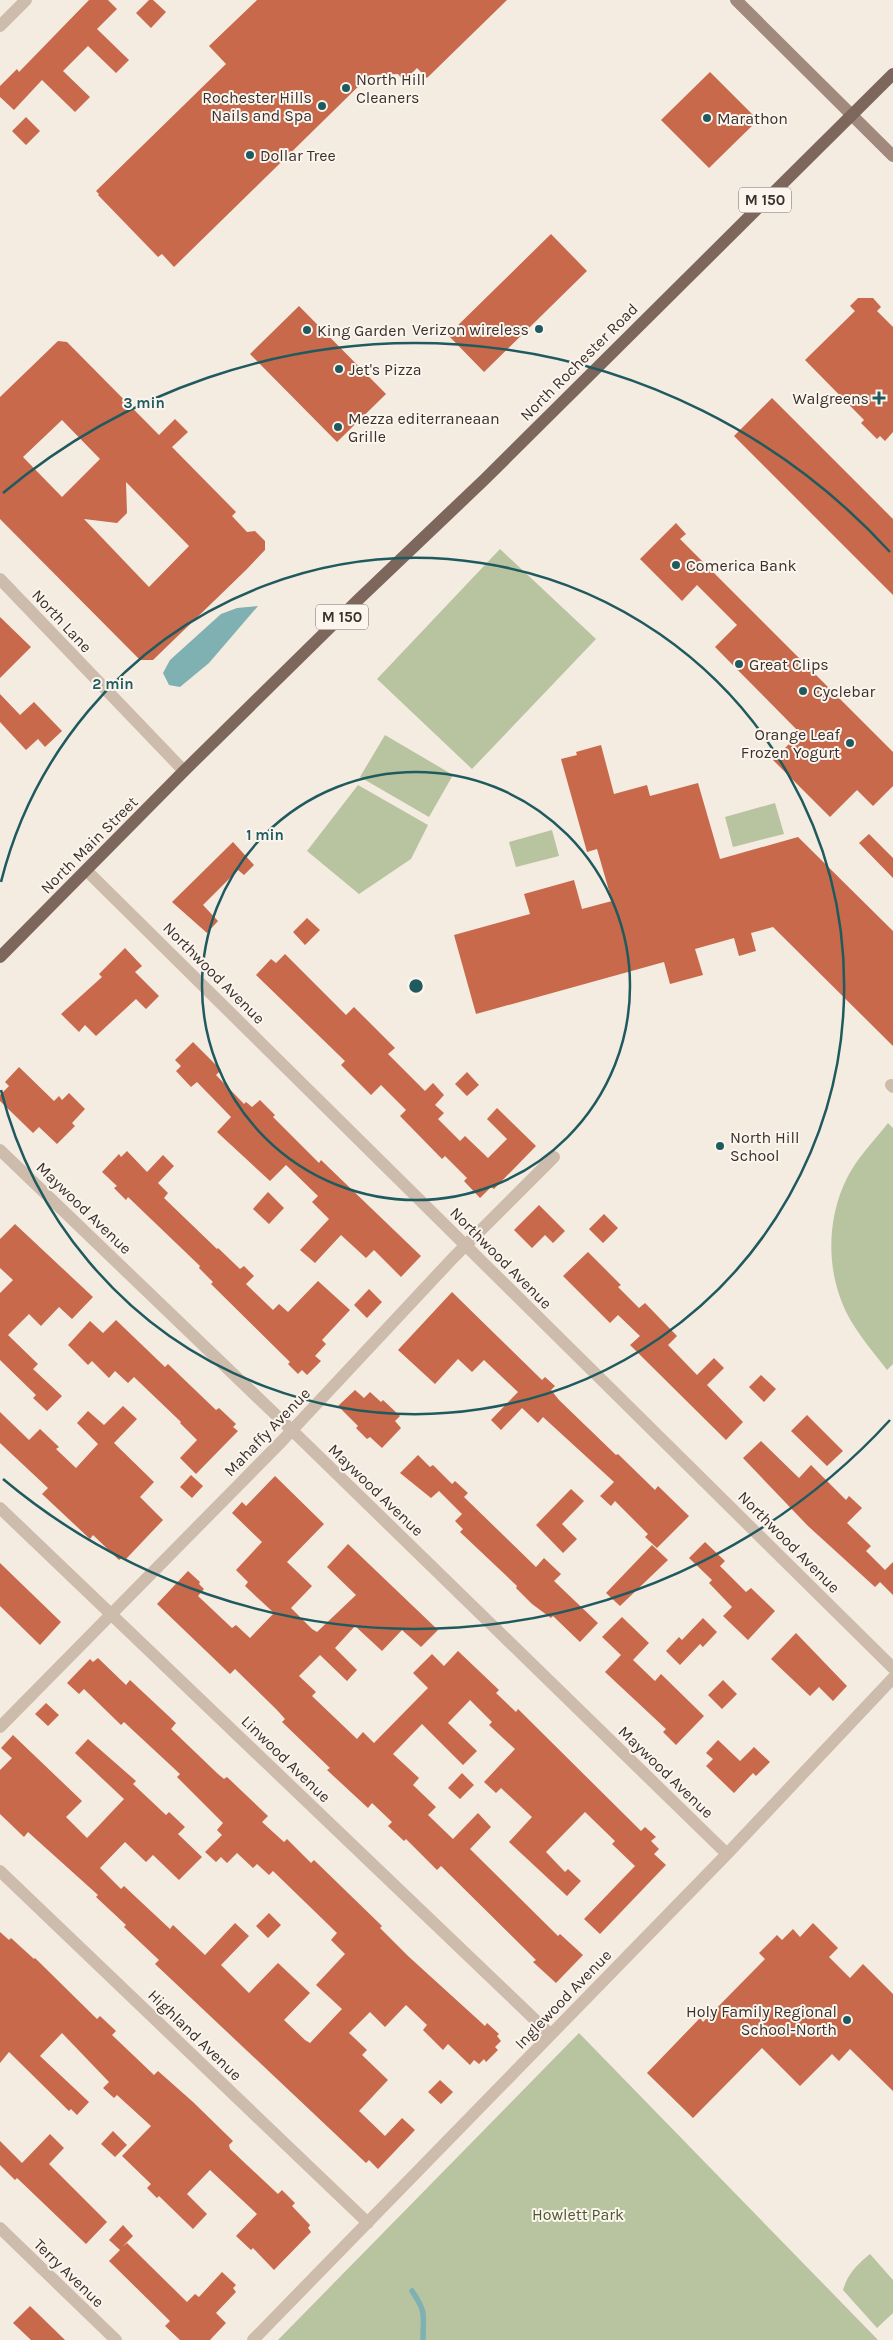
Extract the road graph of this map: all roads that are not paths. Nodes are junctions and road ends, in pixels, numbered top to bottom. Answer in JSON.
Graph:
{"nodes":[{"id":1,"x":26,"y":0,"type":"edge"},
{"id":2,"x":736,"y":0,"type":"edge"},
{"id":3,"x":3,"y":17,"type":"edge"},
{"id":4,"x":893,"y":74,"type":"edge"},
{"id":5,"x":851,"y":115,"type":"junction"},
{"id":6,"x":893,"y":156,"type":"edge"},
{"id":7,"x":0,"y":579,"type":"edge"},
{"id":8,"x":200,"y":756,"type":"joint"},
{"id":9,"x":184,"y":771,"type":"junction"},
{"id":10,"x":87,"y":871,"type":"junction"},
{"id":11,"x":0,"y":957,"type":"edge"},
{"id":12,"x":0,"y":1150,"type":"edge"},
{"id":13,"x":554,"y":1157,"type":"dead end"},
{"id":14,"x":466,"y":1246,"type":"junction"},
{"id":15,"x":292,"y":1431,"type":"junction"},
{"id":16,"x":0,"y":1508,"type":"edge"},
{"id":17,"x":110,"y":1614,"type":"junction"},
{"id":18,"x":893,"y":1668,"type":"edge"},
{"id":19,"x":893,"y":1678,"type":"edge"},
{"id":20,"x":0,"y":1727,"type":"edge"},
{"id":21,"x":727,"y":1854,"type":"junction"},
{"id":22,"x":0,"y":1870,"type":"edge"},
{"id":23,"x":550,"y":2034,"type":"junction"},
{"id":24,"x":368,"y":2224,"type":"junction"},
{"id":25,"x":0,"y":2228,"type":"edge"},
{"id":26,"x":116,"y":2340,"type":"edge"},
{"id":27,"x":253,"y":2340,"type":"edge"}],
"edges":[{"from":1,"to":3,"type":"street"},
{"from":2,"to":5,"type":"main road"},
{"from":4,"to":5,"type":"main road","name":"North Rochester Road"},
{"from":5,"to":6,"type":"main road"},
{"from":5,"to":8,"type":"main road","name":"North Rochester Road","number":"M 150"},
{"from":7,"to":9,"type":"street","name":"North Lane"},
{"from":8,"to":9,"type":"main road","name":"North Main Street","number":"M 150"},
{"from":9,"to":10,"type":"main road","name":"North Main Street","number":"M 150"},
{"from":10,"to":11,"type":"main road","name":"North Main Street","number":"M 150"},
{"from":10,"to":14,"type":"street","name":"Northwood Avenue"},
{"from":12,"to":15,"type":"street","name":"Maywood Avenue"},
{"from":13,"to":14,"type":"street","name":"Mahaffy Avenue"},
{"from":14,"to":15,"type":"street","name":"Mahaffy Avenue"},
{"from":14,"to":18,"type":"street","name":"Northwood Avenue"},
{"from":15,"to":17,"type":"street","name":"Mahaffy Avenue"},
{"from":15,"to":21,"type":"street","name":"Maywood Avenue"},
{"from":16,"to":17,"type":"street","name":"Linwood Avenue"},
{"from":17,"to":20,"type":"street","name":"Mahaffy Avenue"},
{"from":17,"to":23,"type":"street","name":"Linwood Avenue"},
{"from":19,"to":21,"type":"street","name":"Inglewood Avenue"},
{"from":21,"to":23,"type":"street","name":"Inglewood Avenue"},
{"from":22,"to":24,"type":"street","name":"Highland Avenue"},
{"from":23,"to":24,"type":"street","name":"Inglewood Avenue"},
{"from":24,"to":27,"type":"street","name":"Inglewood Avenue"},
{"from":25,"to":26,"type":"street","name":"Terry Avenue"}]}
